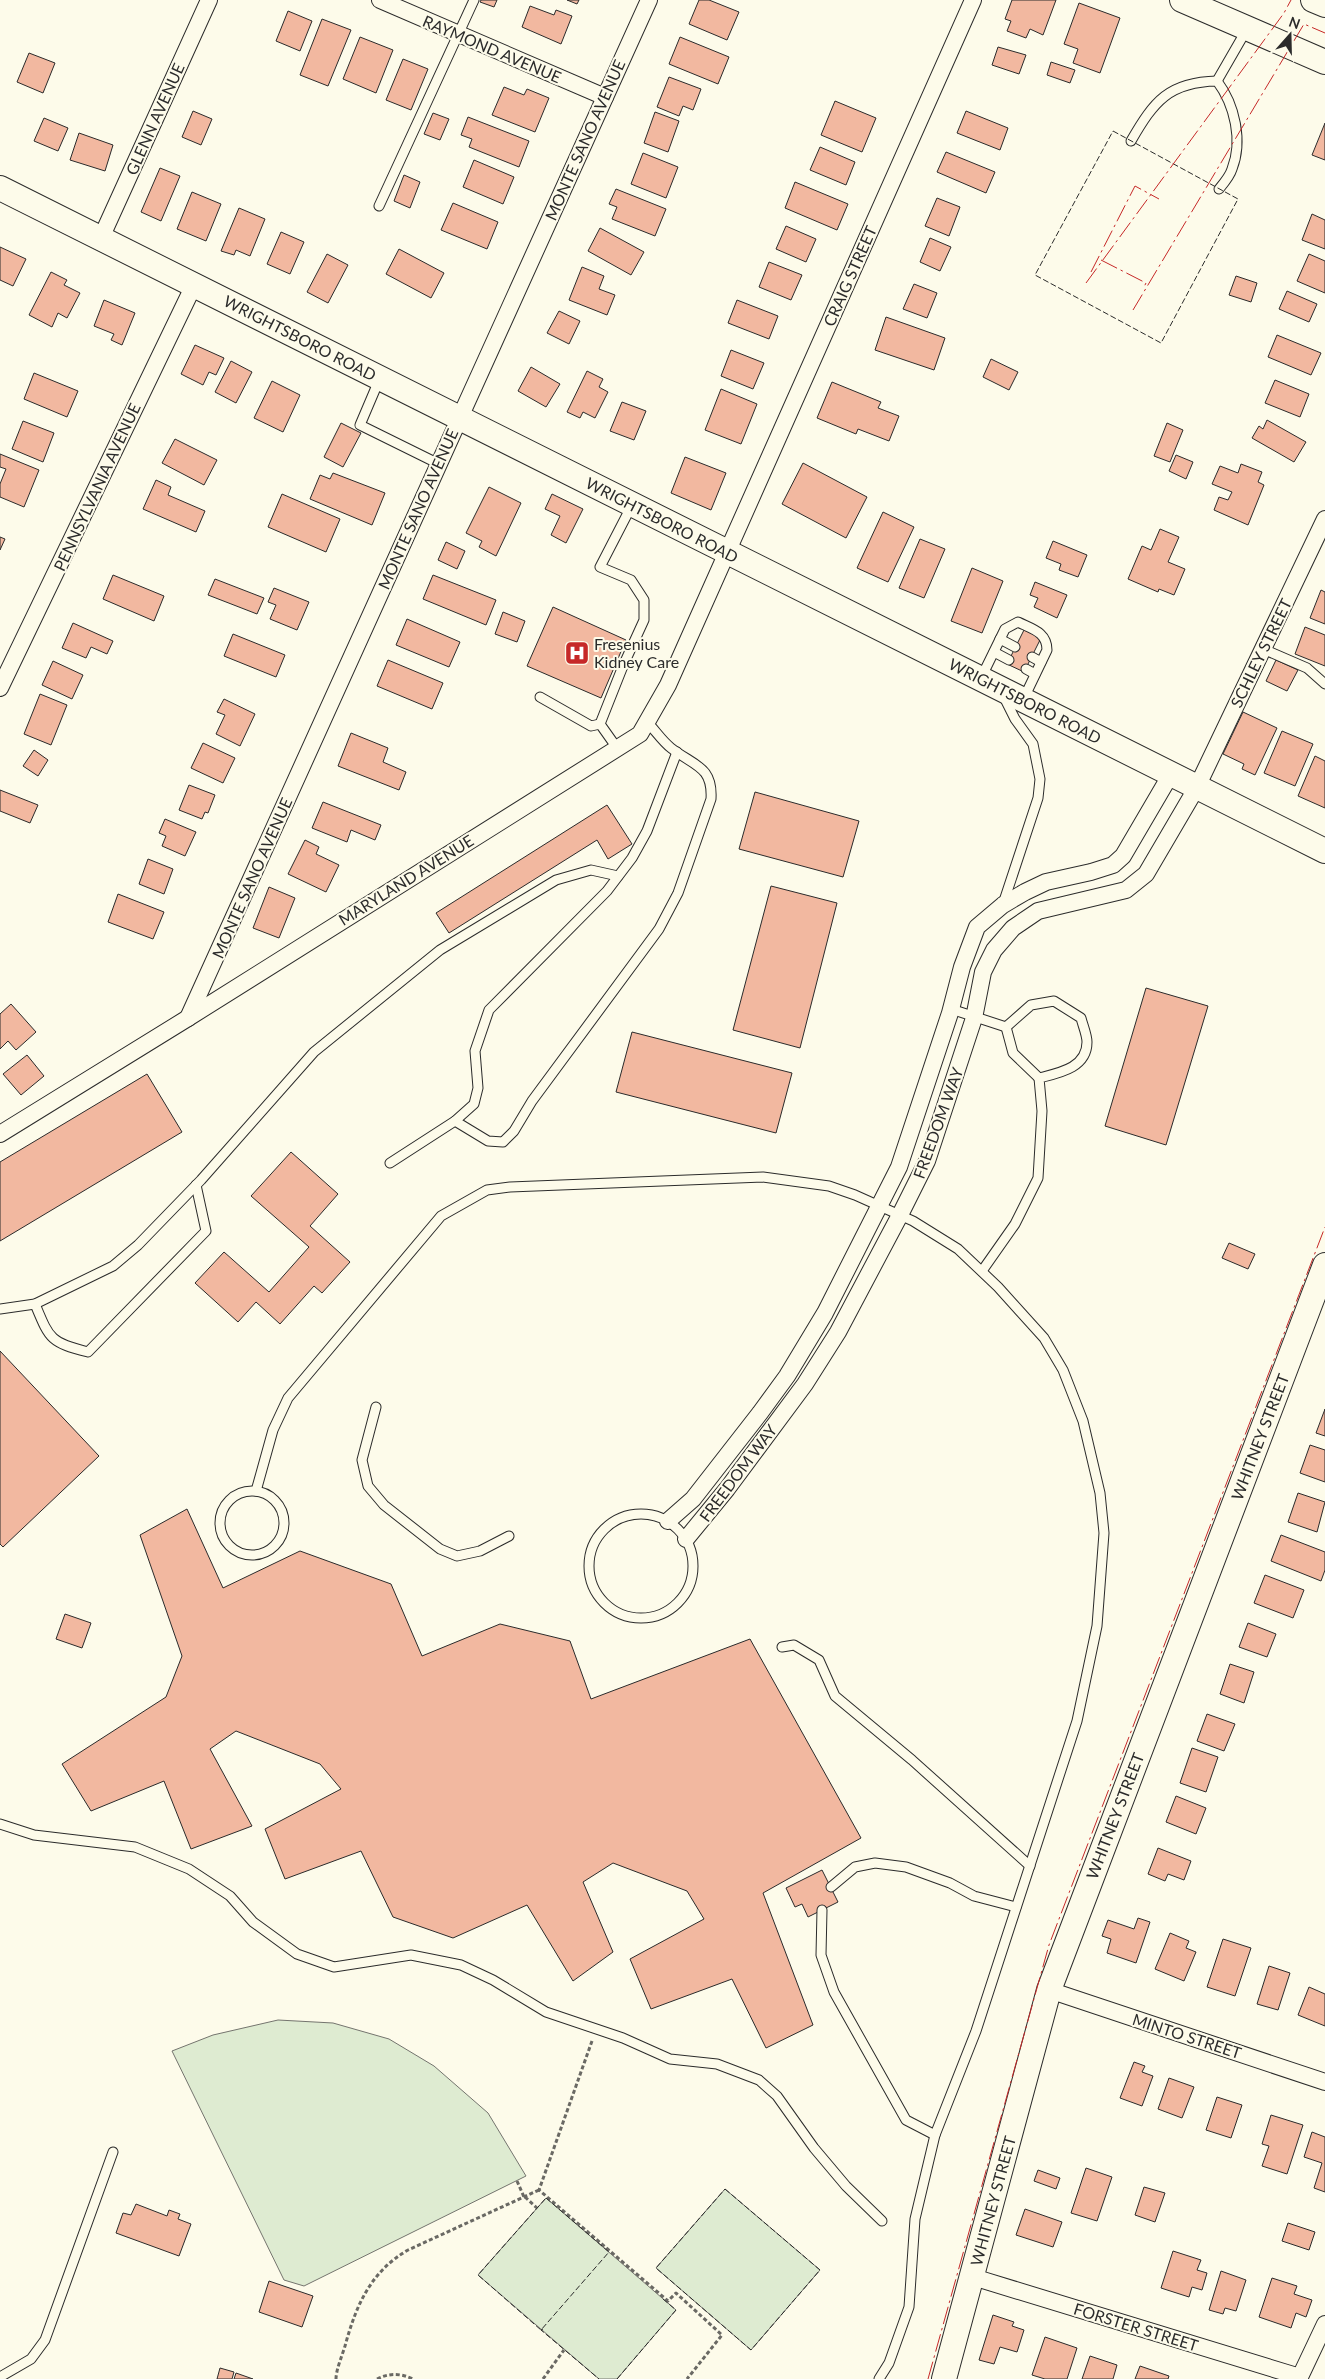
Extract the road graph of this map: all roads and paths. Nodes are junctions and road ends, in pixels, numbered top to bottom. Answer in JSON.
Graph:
{"nodes":[{"id":1,"x":209,"y":0,"type":"edge"},
{"id":2,"x":380,"y":0,"type":"edge"},
{"id":3,"x":474,"y":0,"type":"edge"},
{"id":4,"x":649,"y":0,"type":"edge"},
{"id":5,"x":973,"y":0,"type":"edge"},
{"id":6,"x":1182,"y":0,"type":"edge"},
{"id":7,"x":1313,"y":0,"type":"edge"},
{"id":8,"x":1325,"y":5,"type":"edge"},
{"id":9,"x":1247,"y":28,"type":"junction"},
{"id":10,"x":459,"y":34,"type":"junction"},
{"id":11,"x":1325,"y":62,"type":"edge"},
{"id":12,"x":1218,"y":81,"type":"junction"},
{"id":13,"x":605,"y":97,"type":"junction"},
{"id":14,"x":1130,"y":141,"type":"dead end"},
{"id":15,"x":0,"y":188,"type":"edge"},
{"id":16,"x":1219,"y":189,"type":"dead end"},
{"id":17,"x":379,"y":206,"type":"dead end"},
{"id":18,"x":101,"y":238,"type":"junction"},
{"id":19,"x":194,"y":285,"type":"junction"},
{"id":20,"x":381,"y":378,"type":"junction"},
{"id":21,"x":459,"y":418,"type":"junction"},
{"id":22,"x":439,"y":464,"type":"junction"},
{"id":23,"x":632,"y":504,"type":"junction"},
{"id":24,"x":1325,"y":519,"type":"edge"},
{"id":25,"x":726,"y":552,"type":"junction"},
{"id":26,"x":1000,"y":639,"type":"junction"},
{"id":27,"x":1015,"y":647,"type":"dead end"},
{"id":28,"x":1263,"y":649,"type":"junction"},
{"id":29,"x":994,"y":652,"type":"junction"},
{"id":30,"x":1032,"y":656,"type":"dead end"},
{"id":31,"x":1009,"y":660,"type":"dead end"},
{"id":32,"x":1041,"y":662,"type":"junction"},
{"id":33,"x":1026,"y":669,"type":"dead end"},
{"id":34,"x":1035,"y":674,"type":"junction"},
{"id":35,"x":990,"y":684,"type":"junction"},
{"id":36,"x":1325,"y":684,"type":"edge"},
{"id":37,"x":0,"y":688,"type":"edge"},
{"id":38,"x":540,"y":697,"type":"dead end"},
{"id":39,"x":1023,"y":700,"type":"junction"},
{"id":40,"x":647,"y":722,"type":"junction"},
{"id":41,"x":600,"y":724,"type":"junction"},
{"id":42,"x":617,"y":748,"type":"junction"},
{"id":43,"x":677,"y":752,"type":"junction"},
{"id":44,"x":1171,"y":774,"type":"junction"},
{"id":45,"x":1197,"y":787,"type":"junction"},
{"id":46,"x":1325,"y":851,"type":"edge"},
{"id":47,"x":618,"y":876,"type":"junction"},
{"id":48,"x":1003,"y":905,"type":"junction"},
{"id":49,"x":951,"y":1009,"type":"junction"},
{"id":50,"x":188,"y":1018,"type":"junction"},
{"id":51,"x":974,"y":1018,"type":"junction"},
{"id":52,"x":1006,"y":1027,"type":"junction"},
{"id":53,"x":1040,"y":1078,"type":"junction"},
{"id":54,"x":455,"y":1121,"type":"junction"},
{"id":55,"x":0,"y":1134,"type":"edge"},
{"id":56,"x":390,"y":1163,"type":"dead end"},
{"id":57,"x":196,"y":1185,"type":"junction"},
{"id":58,"x":880,"y":1206,"type":"junction"},
{"id":59,"x":900,"y":1215,"type":"junction"},
{"id":60,"x":1325,"y":1264,"type":"edge"},
{"id":61,"x":982,"y":1271,"type":"junction"},
{"id":62,"x":35,"y":1304,"type":"junction"},
{"id":63,"x":0,"y":1309,"type":"edge"},
{"id":64,"x":376,"y":1407,"type":"dead end"},
{"id":65,"x":256,"y":1491,"type":"junction"},
{"id":66,"x":668,"y":1521,"type":"junction"},
{"id":67,"x":509,"y":1536,"type":"dead end"},
{"id":68,"x":686,"y":1538,"type":"junction"},
{"id":69,"x":782,"y":1647,"type":"dead end"},
{"id":70,"x":0,"y":1824,"type":"edge"},
{"id":71,"x":1030,"y":1866,"type":"junction"},
{"id":72,"x":831,"y":1887,"type":"dead end"},
{"id":73,"x":1016,"y":1907,"type":"junction"},
{"id":74,"x":822,"y":1910,"type":"dead end"},
{"id":75,"x":1049,"y":1990,"type":"junction"},
{"id":76,"x":596,"y":2029,"type":"junction"},
{"id":77,"x":1325,"y":2082,"type":"edge"},
{"id":78,"x":934,"y":2135,"type":"junction"},
{"id":79,"x":113,"y":2152,"type":"dead end"},
{"id":80,"x":517,"y":2180,"type":"dead end"},
{"id":81,"x":539,"y":2190,"type":"junction"},
{"id":82,"x":524,"y":2197,"type":"junction"},
{"id":83,"x":537,"y":2208,"type":"dead end"},
{"id":84,"x":882,"y":2221,"type":"dead end"},
{"id":85,"x":973,"y":2277,"type":"junction"},
{"id":86,"x":1325,"y":2324,"type":"edge"},
{"id":87,"x":564,"y":2350,"type":"dead end"},
{"id":88,"x":0,"y":2377,"type":"edge"},
{"id":89,"x":1299,"y":2378,"type":"edge"},
{"id":90,"x":336,"y":2379,"type":"edge"},
{"id":91,"x":377,"y":2379,"type":"edge"},
{"id":92,"x":413,"y":2379,"type":"edge"},
{"id":93,"x":543,"y":2379,"type":"edge"},
{"id":94,"x":687,"y":2379,"type":"edge"},
{"id":95,"x":879,"y":2379,"type":"edge"},
{"id":96,"x":944,"y":2379,"type":"edge"}],
"edges":[{"from":1,"to":18,"type":"street","name":"GLENN AVENUE"},
{"from":2,"to":10,"type":"street","name":"RAYMOND AVENUE"},
{"from":3,"to":10,"type":"lane"},
{"from":4,"to":13,"type":"street","name":"MONTE SANO AVENUE"},
{"from":5,"to":25,"type":"street","name":"CRAIG STREET"},
{"from":6,"to":9,"type":"main road"},
{"from":7,"to":8,"type":"main road"},
{"from":9,"to":11,"type":"main road"},
{"from":9,"to":12,"type":"lane"},
{"from":10,"to":13,"type":"street","name":"RAYMOND AVENUE"},
{"from":10,"to":17,"type":"lane"},
{"from":12,"to":14,"type":"lane"},
{"from":12,"to":16,"type":"lane"},
{"from":13,"to":21,"type":"street","name":"MONTE SANO AVENUE"},
{"from":15,"to":18,"type":"main road","name":"WRIGHTSBORO ROAD"},
{"from":18,"to":19,"type":"main road","name":"WRIGHTSBORO ROAD"},
{"from":19,"to":20,"type":"main road","name":"WRIGHTSBORO ROAD"},
{"from":19,"to":37,"type":"street","name":"PENNSYLVANIA AVENUE"},
{"from":20,"to":21,"type":"main road","name":"WRIGHTSBORO ROAD"},
{"from":20,"to":22,"type":"lane"},
{"from":21,"to":22,"type":"street","name":"MONTE SANO AVENUE"},
{"from":21,"to":23,"type":"main road","name":"WRIGHTSBORO ROAD"},
{"from":22,"to":50,"type":"street","name":"MONTE SANO AVENUE"},
{"from":23,"to":25,"type":"main road","name":"WRIGHTSBORO ROAD"},
{"from":23,"to":41,"type":"lane"},
{"from":24,"to":28,"type":"street","name":"SCHLEY STREET"},
{"from":25,"to":35,"type":"main road","name":"WRIGHTSBORO ROAD"},
{"from":25,"to":40,"type":"street","name":"MARYLAND AVENUE"},
{"from":26,"to":27,"type":"lane"},
{"from":26,"to":29,"type":"lane"},
{"from":26,"to":32,"type":"lane"},
{"from":28,"to":36,"type":"lane"},
{"from":28,"to":45,"type":"street","name":"SCHLEY STREET"},
{"from":29,"to":31,"type":"lane"},
{"from":29,"to":35,"type":"lane"},
{"from":30,"to":32,"type":"lane"},
{"from":32,"to":34,"type":"lane"},
{"from":33,"to":34,"type":"lane"},
{"from":34,"to":39,"type":"lane"},
{"from":35,"to":39,"type":"main road","name":"WRIGHTSBORO ROAD"},
{"from":35,"to":48,"type":"lane"},
{"from":38,"to":41,"type":"lane"},
{"from":39,"to":44,"type":"main road","name":"WRIGHTSBORO ROAD"},
{"from":40,"to":42,"type":"street","name":"MARYLAND AVENUE"},
{"from":40,"to":43,"type":"lane"},
{"from":41,"to":42,"type":"lane"},
{"from":42,"to":50,"type":"street","name":"MARYLAND AVENUE"},
{"from":43,"to":47,"type":"lane"},
{"from":43,"to":54,"type":"lane"},
{"from":44,"to":45,"type":"main road","name":"WRIGHTSBORO ROAD"},
{"from":44,"to":48,"type":"street","name":"FREEDOM WAY"},
{"from":45,"to":46,"type":"main road","name":"WRIGHTSBORO ROAD"},
{"from":45,"to":51,"type":"street","name":"FREEDOM WAY"},
{"from":47,"to":54,"type":"lane"},
{"from":47,"to":57,"type":"lane"},
{"from":48,"to":49,"type":"street","name":"FREEDOM WAY"},
{"from":49,"to":51,"type":"lane"},
{"from":49,"to":58,"type":"street","name":"FREEDOM WAY"},
{"from":50,"to":55,"type":"street","name":"MARYLAND AVENUE"},
{"from":51,"to":52,"type":"lane"},
{"from":51,"to":59,"type":"street","name":"FREEDOM WAY"},
{"from":52,"to":53,"type":"lane"},
{"from":52,"to":53,"type":"lane"},
{"from":53,"to":61,"type":"lane"},
{"from":54,"to":56,"type":"lane"},
{"from":57,"to":62,"type":"lane"},
{"from":57,"to":62,"type":"lane"},
{"from":58,"to":59,"type":"lane"},
{"from":58,"to":65,"type":"lane"},
{"from":58,"to":66,"type":"street","name":"FREEDOM WAY"},
{"from":59,"to":61,"type":"lane"},
{"from":59,"to":68,"type":"street","name":"FREEDOM WAY"},
{"from":60,"to":75,"type":"main road","name":"WHITNEY STREET"},
{"from":61,"to":71,"type":"lane"},
{"from":62,"to":63,"type":"lane"},
{"from":64,"to":67,"type":"lane"},
{"from":65,"to":65,"type":"lane"},
{"from":66,"to":68,"type":"lane"},
{"from":66,"to":68,"type":"lane"},
{"from":69,"to":71,"type":"lane"},
{"from":70,"to":76,"type":"lane"},
{"from":71,"to":73,"type":"lane"},
{"from":72,"to":73,"type":"lane"},
{"from":73,"to":78,"type":"lane"},
{"from":74,"to":78,"type":"lane"},
{"from":75,"to":77,"type":"street","name":"MINTO STREET"},
{"from":75,"to":85,"type":"main road","name":"WHITNEY STREET"},
{"from":76,"to":81,"type":"path"},
{"from":76,"to":84,"type":"lane"},
{"from":78,"to":95,"type":"lane"},
{"from":79,"to":88,"type":"lane"},
{"from":80,"to":82,"type":"path"},
{"from":81,"to":82,"type":"path"},
{"from":81,"to":94,"type":"path"},
{"from":82,"to":83,"type":"path"},
{"from":82,"to":90,"type":"path"},
{"from":85,"to":89,"type":"street","name":"FORSTER STREET"},
{"from":85,"to":96,"type":"main road","name":"WHITNEY STREET"},
{"from":86,"to":89,"type":"street"},
{"from":87,"to":93,"type":"path"},
{"from":91,"to":92,"type":"path"}]}
